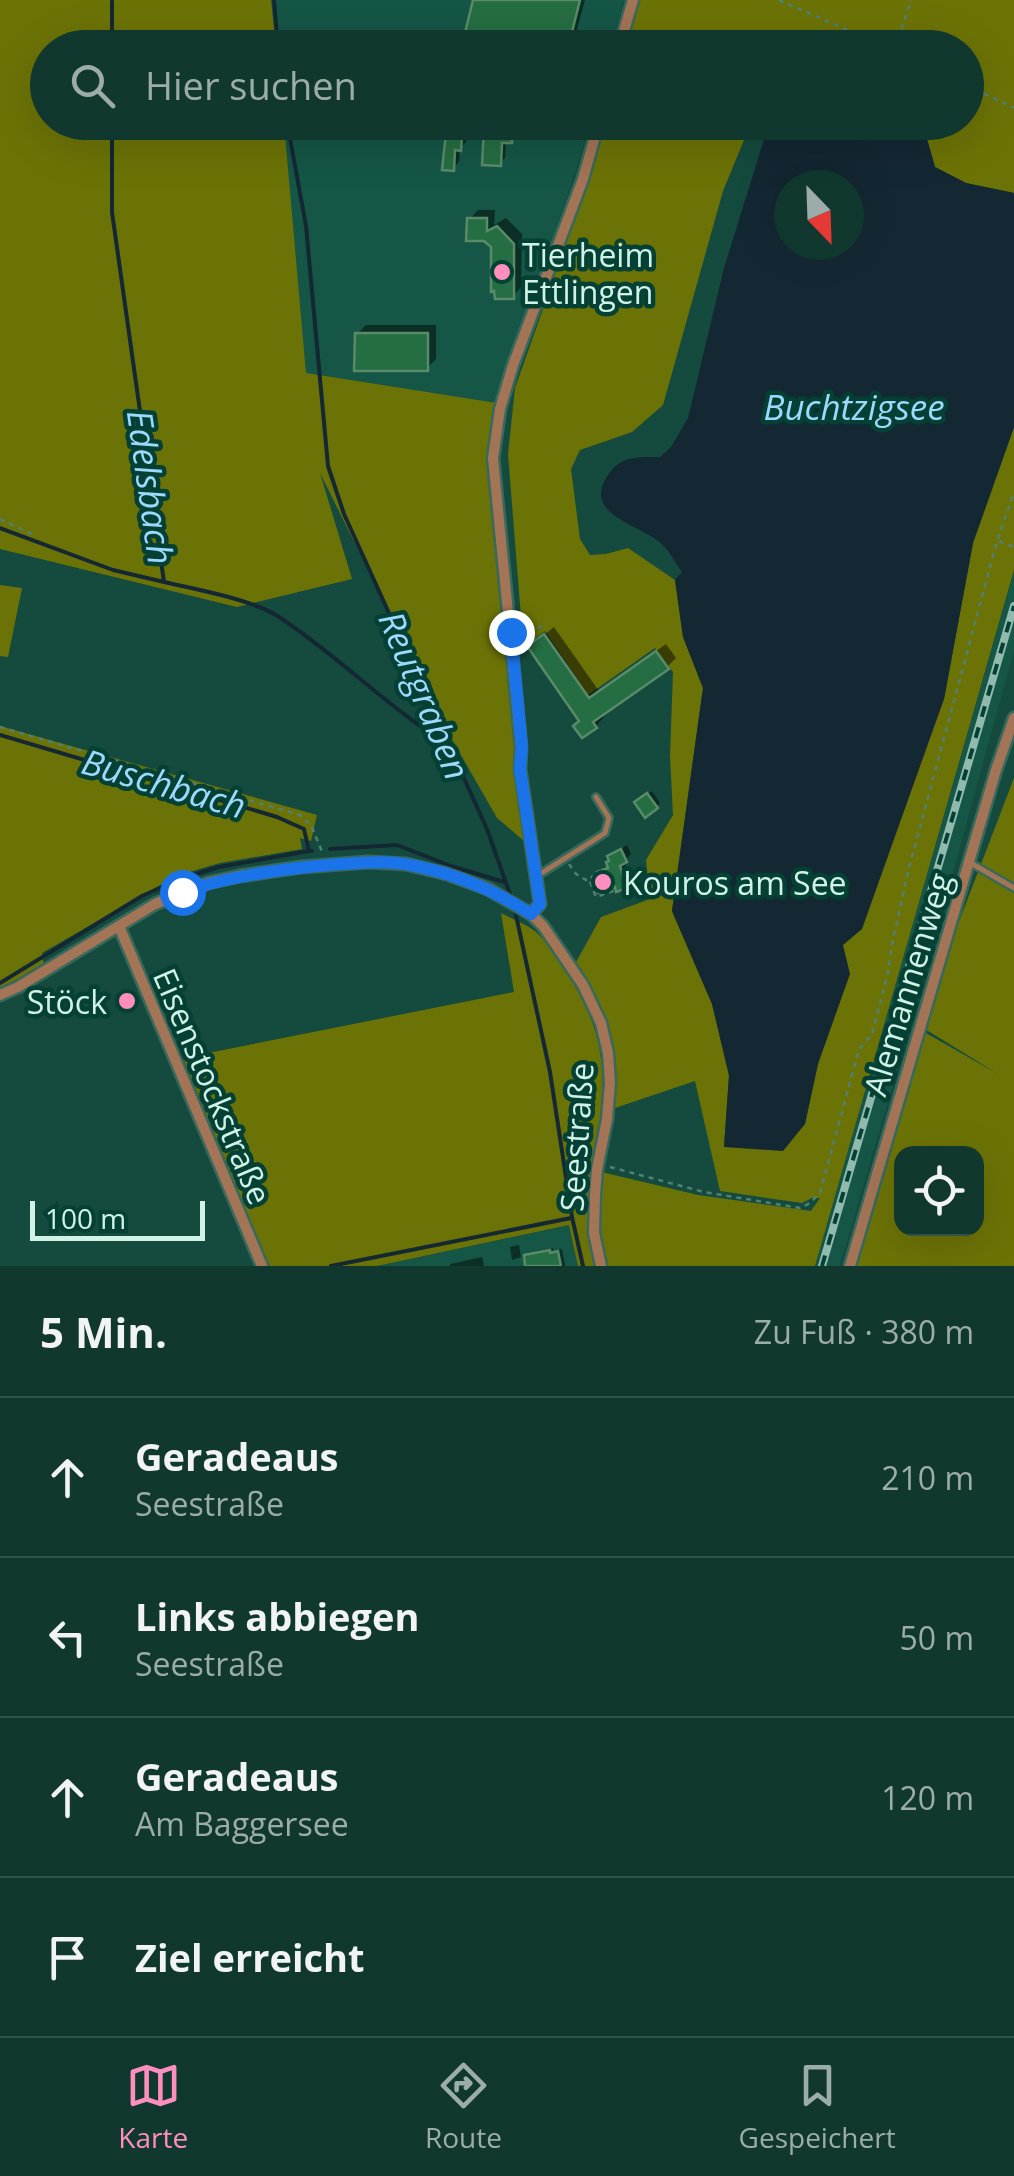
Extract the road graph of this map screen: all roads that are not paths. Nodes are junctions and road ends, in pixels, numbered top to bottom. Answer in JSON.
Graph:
{"nodes":[{"id":1,"x":632,"y":0,"type":"edge"},
{"id":2,"x":624,"y":30,"type":"edge"},
{"id":3,"x":594,"y":140,"type":"edge"},
{"id":4,"x":1014,"y":718,"type":"edge"},
{"id":5,"x":596,"y":797,"type":"dead end"},
{"id":6,"x":970,"y":862,"type":"junction"},
{"id":7,"x":535,"y":878,"type":"junction"},
{"id":8,"x":1014,"y":888,"type":"edge"},
{"id":9,"x":527,"y":911,"type":"junction"},
{"id":10,"x":118,"y":926,"type":"junction"},
{"id":11,"x":0,"y":995,"type":"edge"},
{"id":12,"x":262,"y":1266,"type":"edge"},
{"id":13,"x":600,"y":1266,"type":"edge"},
{"id":14,"x":850,"y":1266,"type":"edge"}],
"edges":[{"from":1,"to":2,"type":"street"},
{"from":3,"to":7,"type":"street"},
{"from":4,"to":6,"type":"street","name":"Alemannenweg"},
{"from":5,"to":7,"type":"lane"},
{"from":6,"to":8,"type":"lane"},
{"from":6,"to":14,"type":"street","name":"Alemannenweg"},
{"from":7,"to":9,"type":"street"},
{"from":9,"to":10,"type":"street","name":"Seestraße"},
{"from":9,"to":13,"type":"street","name":"Seestraße"},
{"from":10,"to":11,"type":"street","name":"Seestraße"},
{"from":10,"to":12,"type":"street","name":"Eisenstockstraße"}]}
